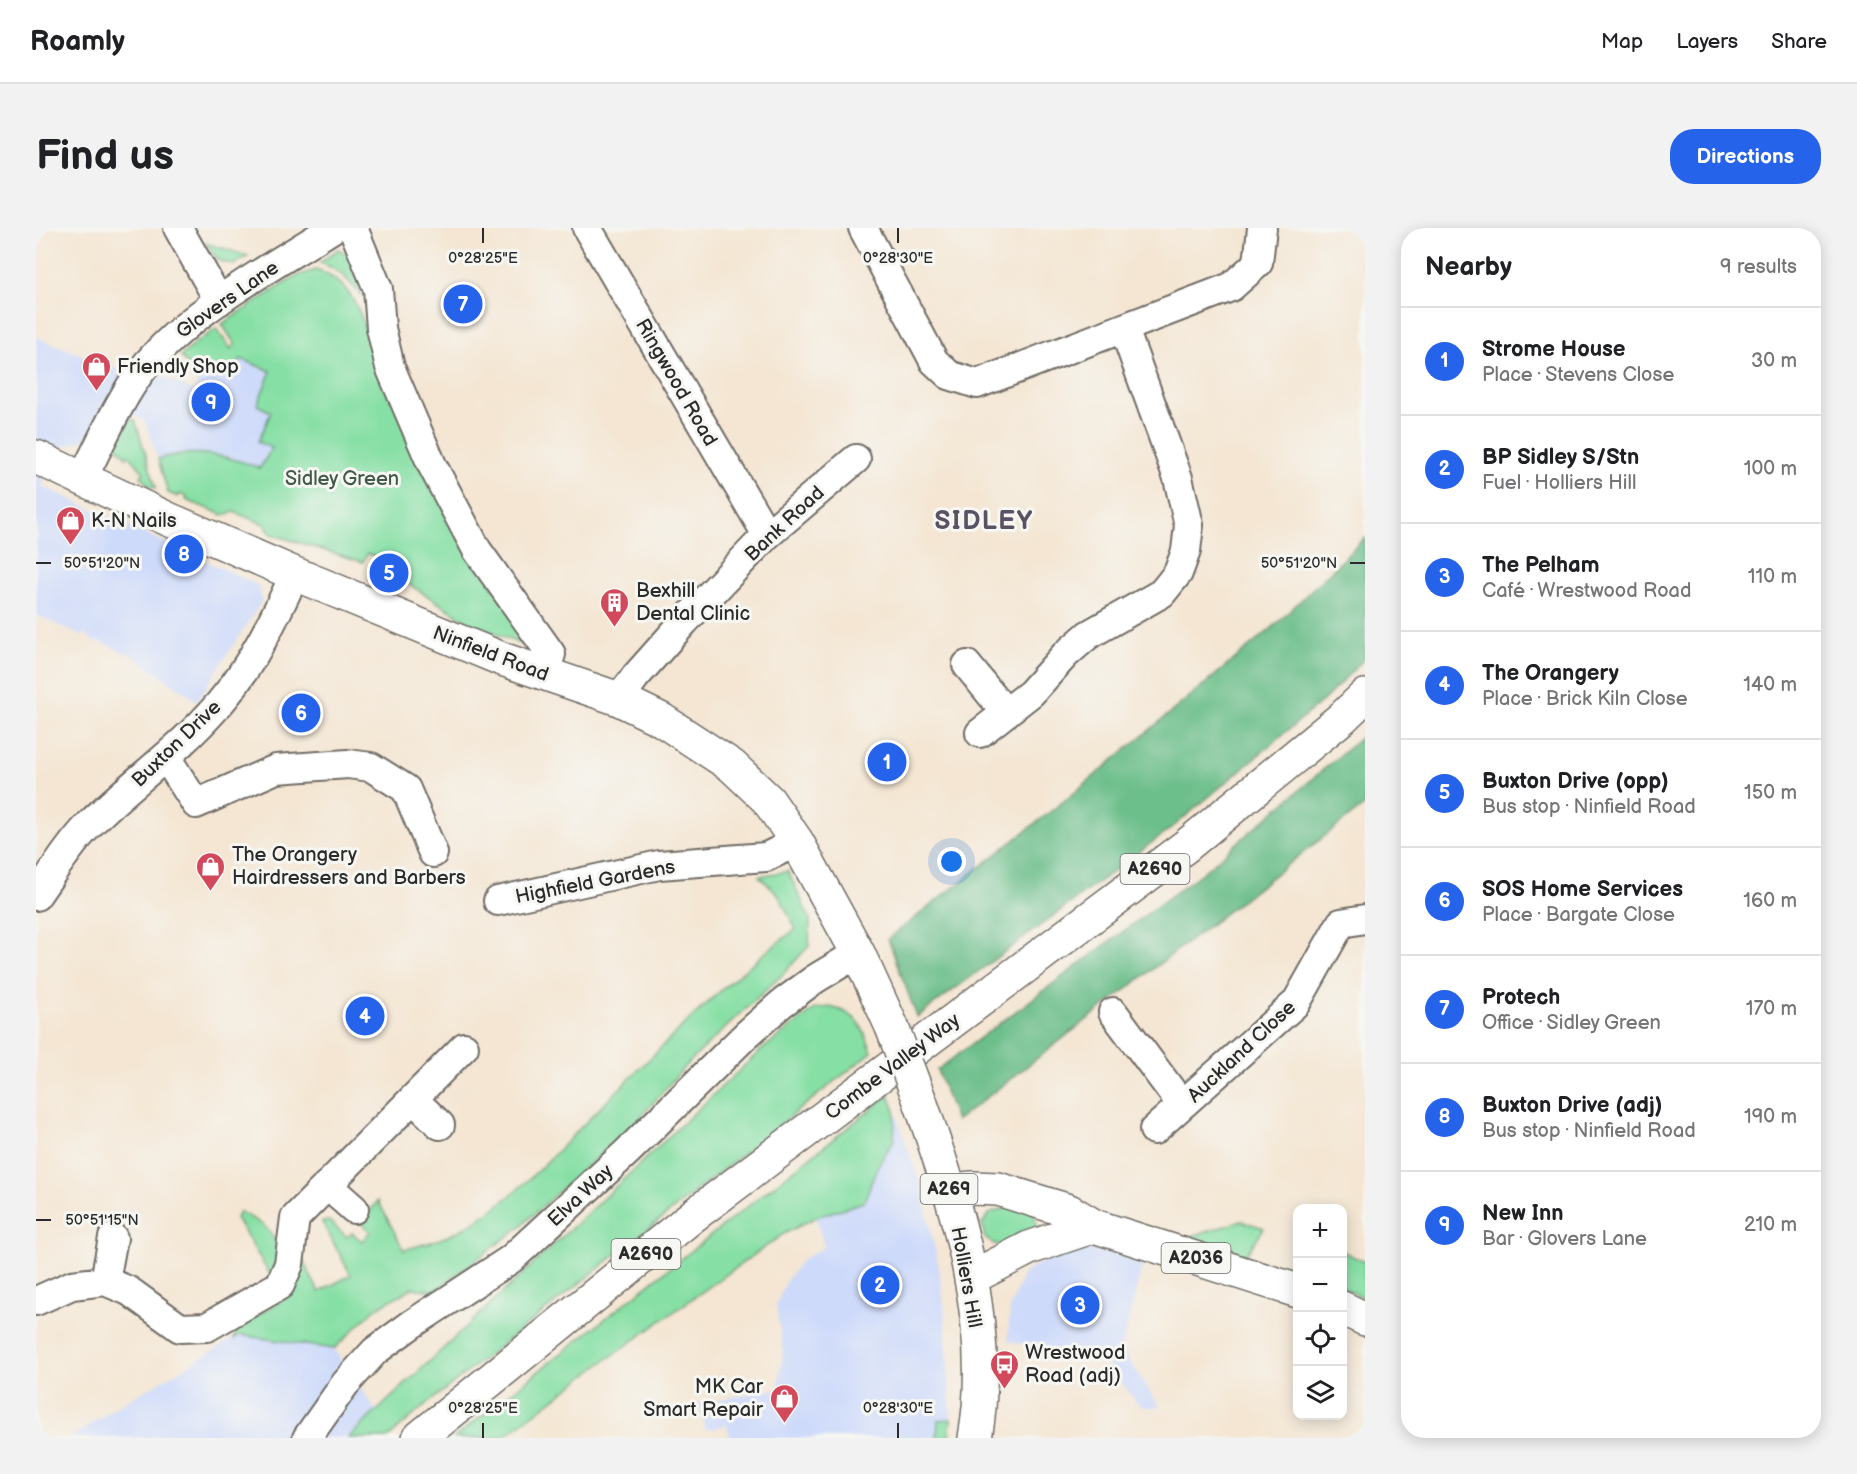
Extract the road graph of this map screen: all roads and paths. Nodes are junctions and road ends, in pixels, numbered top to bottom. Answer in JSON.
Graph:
{"nodes":[{"id":1,"x":178,"y":228,"type":"edge"},
{"id":2,"x":333,"y":228,"type":"edge"},
{"id":3,"x":353,"y":228,"type":"edge"},
{"id":4,"x":587,"y":228,"type":"edge"},
{"id":5,"x":863,"y":228,"type":"edge"},
{"id":6,"x":1262,"y":228,"type":"edge"},
{"id":7,"x":219,"y":301,"type":"junction"},
{"id":8,"x":1124,"y":329,"type":"junction"},
{"id":9,"x":36,"y":457,"type":"edge"},
{"id":10,"x":856,"y":459,"type":"dead end"},
{"id":11,"x":82,"y":478,"type":"junction"},
{"id":12,"x":767,"y":535,"type":"junction"},
{"id":13,"x":295,"y":574,"type":"junction"},
{"id":14,"x":967,"y":665,"type":"dead end"},
{"id":15,"x":545,"y":674,"type":"junction"},
{"id":16,"x":1365,"y":696,"type":"edge"},
{"id":17,"x":619,"y":699,"type":"junction"},
{"id":18,"x":1006,"y":713,"type":"junction"},
{"id":19,"x":980,"y":733,"type":"dead end"},
{"id":20,"x":166,"y":757,"type":"junction"},
{"id":21,"x":797,"y":842,"type":"junction"},
{"id":22,"x":433,"y":853,"type":"dead end"},
{"id":23,"x":36,"y":896,"type":"edge"},
{"id":24,"x":498,"y":900,"type":"dead end"},
{"id":25,"x":1365,"y":919,"type":"edge"},
{"id":26,"x":858,"y":954,"type":"junction"},
{"id":27,"x":1113,"y":1012,"type":"dead end"},
{"id":28,"x":464,"y":1047,"type":"dead end"},
{"id":29,"x":413,"y":1099,"type":"junction"},
{"id":30,"x":1182,"y":1105,"type":"junction"},
{"id":31,"x":440,"y":1125,"type":"dead end"},
{"id":32,"x":1154,"y":1130,"type":"dead end"},
{"id":33,"x":327,"y":1185,"type":"junction"},
{"id":34,"x":950,"y":1191,"type":"junction"},
{"id":35,"x":354,"y":1209,"type":"dead end"},
{"id":36,"x":1094,"y":1226,"type":"junction"},
{"id":37,"x":113,"y":1238,"type":"dead end"},
{"id":38,"x":971,"y":1278,"type":"junction"},
{"id":39,"x":105,"y":1281,"type":"junction"},
{"id":40,"x":1293,"y":1289,"type":"edge"},
{"id":41,"x":36,"y":1301,"type":"edge"},
{"id":42,"x":1347,"y":1310,"type":"edge"},
{"id":43,"x":1365,"y":1318,"type":"edge"},
{"id":44,"x":307,"y":1438,"type":"edge"},
{"id":45,"x":419,"y":1438,"type":"edge"},
{"id":46,"x":975,"y":1438,"type":"edge"}],
"edges":[{"from":1,"to":7,"type":"street"},
{"from":2,"to":7,"type":"street","name":"Glovers Lane"},
{"from":3,"to":15,"type":"street"},
{"from":4,"to":12,"type":"street","name":"Ringwood Road"},
{"from":5,"to":8,"type":"street"},
{"from":6,"to":8,"type":"street"},
{"from":7,"to":11,"type":"street","name":"Glovers Lane"},
{"from":8,"to":18,"type":"street"},
{"from":9,"to":11,"type":"main road","name":"Ninfield Road","number":"A269"},
{"from":10,"to":12,"type":"street","name":"Bank Road"},
{"from":11,"to":13,"type":"main road","name":"Ninfield Road","number":"A269"},
{"from":12,"to":17,"type":"street","name":"Bank Road"},
{"from":13,"to":15,"type":"main road","name":"Ninfield Road","number":"A269"},
{"from":13,"to":20,"type":"street","name":"Buxton Drive"},
{"from":14,"to":18,"type":"street"},
{"from":15,"to":17,"type":"main road","name":"Ninfield Road","number":"A269"},
{"from":16,"to":45,"type":"main road","name":"Combe Valley Way","number":"A2690"},
{"from":17,"to":21,"type":"main road","name":"Ninfield Road","number":"A269"},
{"from":18,"to":19,"type":"street"},
{"from":20,"to":22,"type":"street"},
{"from":20,"to":23,"type":"street","name":"Buxton Drive"},
{"from":21,"to":24,"type":"street","name":"Highfield Gardens"},
{"from":21,"to":26,"type":"main road","name":"Ninfield Road","number":"A269"},
{"from":25,"to":30,"type":"street","name":"Auckland Close"},
{"from":26,"to":34,"type":"main road","name":"Holliers Hill","number":"A269","bridge":true},
{"from":26,"to":44,"type":"street","name":"Elva Way"},
{"from":27,"to":30,"type":"street","name":"Auckland Close"},
{"from":28,"to":29,"type":"street"},
{"from":29,"to":31,"type":"street"},
{"from":29,"to":33,"type":"street"},
{"from":30,"to":32,"type":"street","name":"Auckland Close"},
{"from":33,"to":35,"type":"street"},
{"from":33,"to":39,"type":"street"},
{"from":34,"to":36,"type":"main road","number":"A2036"},
{"from":34,"to":38,"type":"main road","name":"Holliers Hill","number":"A269"},
{"from":36,"to":38,"type":"main road"},
{"from":36,"to":40,"type":"main road","number":"A2036"},
{"from":37,"to":39,"type":"street"},
{"from":38,"to":46,"type":"main road","name":"Holliers Hill","number":"A269"},
{"from":39,"to":41,"type":"street"},
{"from":42,"to":43,"type":"main road"}]}
